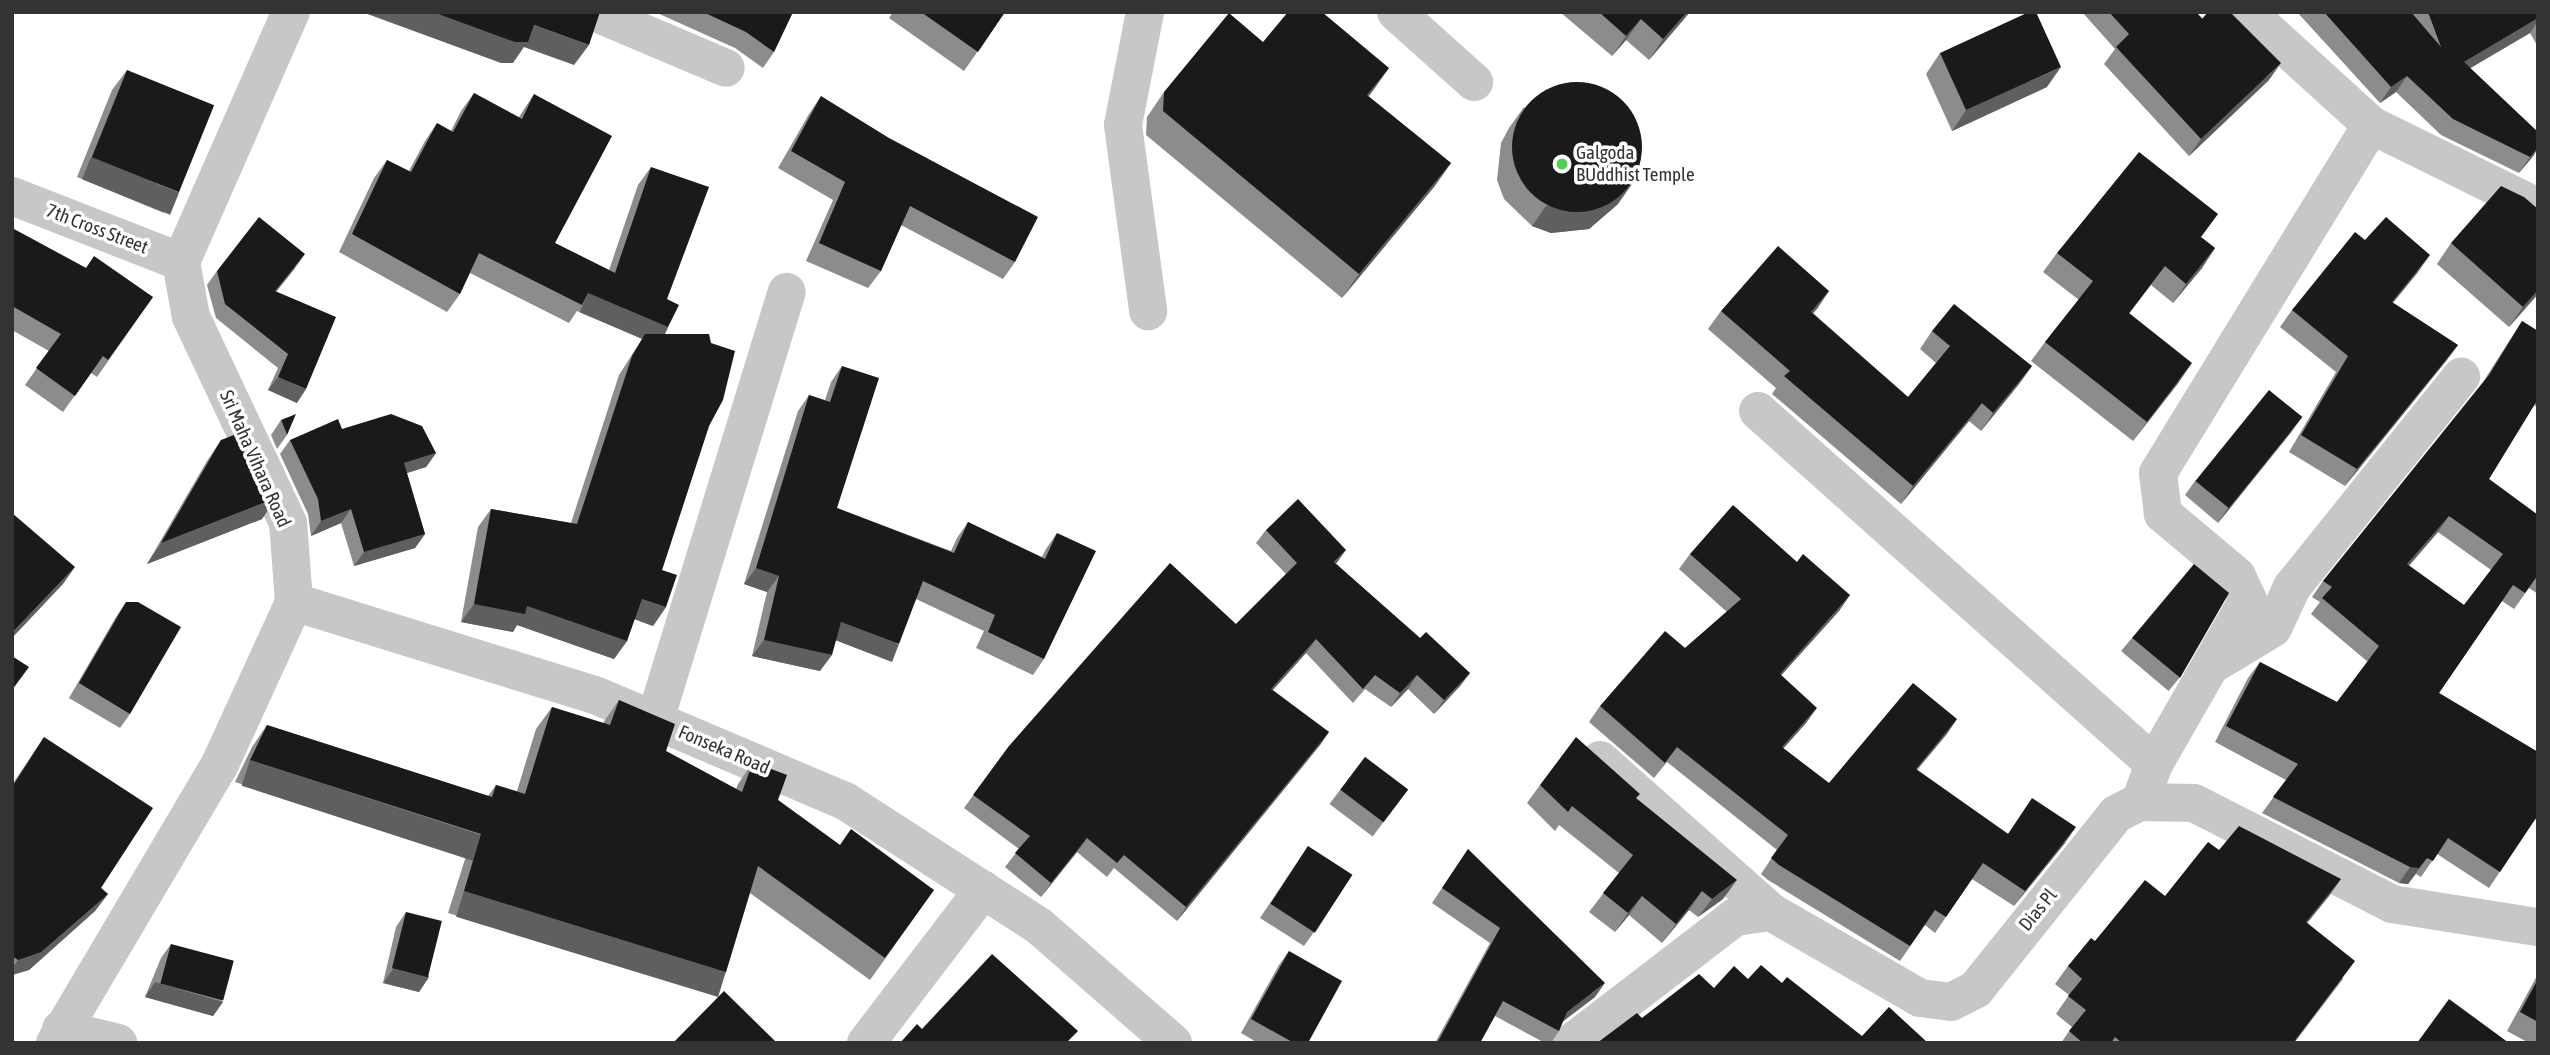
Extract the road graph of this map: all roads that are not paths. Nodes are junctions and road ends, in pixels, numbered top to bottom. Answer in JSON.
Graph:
{"nodes":[{"id":1,"x":291,"y":12,"type":"edge"},
{"id":2,"x":594,"y":12,"type":"edge"},
{"id":3,"x":1145,"y":12,"type":"edge"},
{"id":4,"x":1396,"y":12,"type":"edge"},
{"id":5,"x":2247,"y":12,"type":"edge"},
{"id":6,"x":726,"y":68,"type":"dead end"},
{"id":7,"x":1474,"y":82,"type":"dead end"},
{"id":8,"x":2371,"y":125,"type":"junction"},
{"id":9,"x":12,"y":196,"type":"edge"},
{"id":10,"x":2538,"y":207,"type":"edge"},
{"id":11,"x":181,"y":262,"type":"junction"},
{"id":12,"x":787,"y":292,"type":"dead end"},
{"id":13,"x":1148,"y":311,"type":"dead end"},
{"id":14,"x":2461,"y":377,"type":"dead end"},
{"id":15,"x":1758,"y":411,"type":"dead end"},
{"id":16,"x":294,"y":602,"type":"junction"},
{"id":17,"x":2210,"y":666,"type":"junction"},
{"id":18,"x":655,"y":720,"type":"junction"},
{"id":19,"x":1577,"y":738,"type":"edge"},
{"id":20,"x":2154,"y":764,"type":"junction"},
{"id":21,"x":2140,"y":802,"type":"junction"},
{"id":22,"x":983,"y":890,"type":"junction"},
{"id":23,"x":1771,"y":912,"type":"junction"},
{"id":24,"x":2538,"y":927,"type":"edge"},
{"id":25,"x":58,"y":1036,"type":"edge"},
{"id":26,"x":118,"y":1043,"type":"edge"},
{"id":27,"x":866,"y":1043,"type":"edge"},
{"id":28,"x":1173,"y":1043,"type":"edge"},
{"id":29,"x":1571,"y":1043,"type":"edge"}],
"edges":[{"from":1,"to":11,"type":"street"},
{"from":2,"to":6,"type":"street"},
{"from":3,"to":13,"type":"street"},
{"from":4,"to":7,"type":"street"},
{"from":5,"to":8,"type":"street"},
{"from":8,"to":10,"type":"street"},
{"from":8,"to":17,"type":"street"},
{"from":9,"to":11,"type":"street","name":"7th Cross Street"},
{"from":11,"to":16,"type":"street","name":"Sri Maha Vihara Road"},
{"from":12,"to":18,"type":"street"},
{"from":14,"to":17,"type":"street"},
{"from":15,"to":20,"type":"street"},
{"from":16,"to":18,"type":"street","name":"Fonseka Road"},
{"from":16,"to":25,"type":"street","name":"Sri Maha Vihara Road"},
{"from":17,"to":20,"type":"street"},
{"from":18,"to":22,"type":"street","name":"Fonseka Road"},
{"from":19,"to":23,"type":"street","name":"Dias Pl"},
{"from":20,"to":21,"type":"street"},
{"from":21,"to":23,"type":"street","name":"Dias Pl"},
{"from":21,"to":24,"type":"street"},
{"from":22,"to":27,"type":"street"},
{"from":22,"to":28,"type":"street","name":"Fonseka Road"},
{"from":23,"to":29,"type":"street"},
{"from":25,"to":26,"type":"street"}]}
